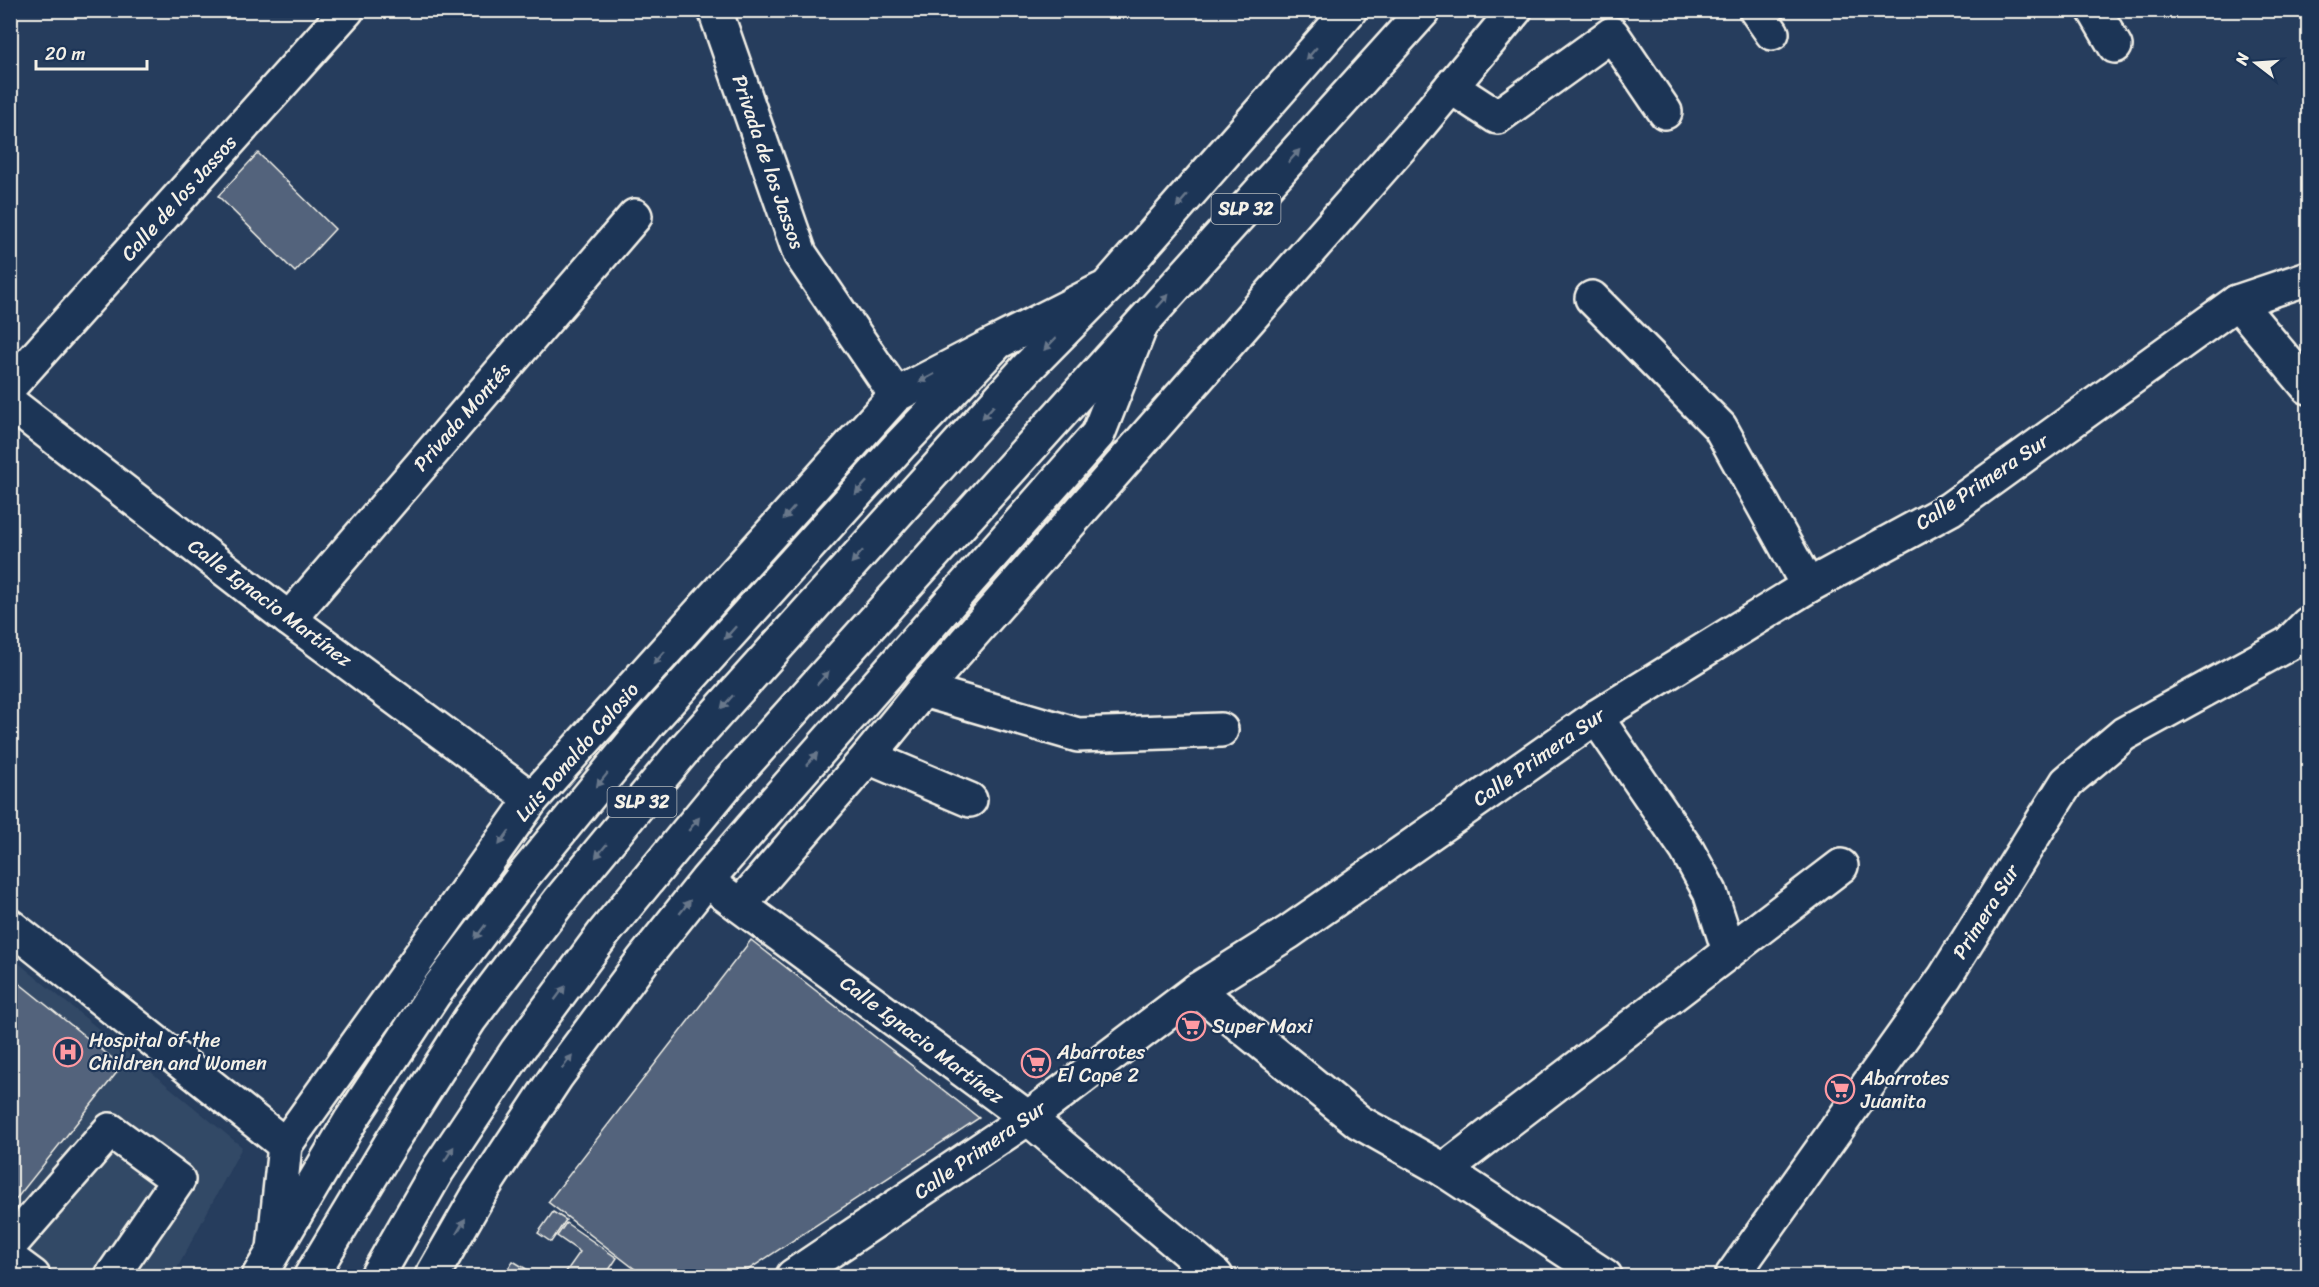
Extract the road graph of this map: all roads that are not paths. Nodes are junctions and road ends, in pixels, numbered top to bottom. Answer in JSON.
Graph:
{"nodes":[{"id":1,"x":347,"y":10,"type":"edge"},
{"id":2,"x":715,"y":10,"type":"edge"},
{"id":3,"x":1350,"y":10,"type":"edge"},
{"id":4,"x":1424,"y":10,"type":"edge"},
{"id":5,"x":1515,"y":10,"type":"edge"},
{"id":6,"x":2094,"y":10,"type":"edge"},
{"id":7,"x":2115,"y":46,"type":"dead end"},
{"id":8,"x":1451,"y":87,"type":"junction"},
{"id":9,"x":1665,"y":112,"type":"dead end"},
{"id":10,"x":635,"y":216,"type":"dead end"},
{"id":11,"x":2308,"y":278,"type":"edge"},
{"id":12,"x":1106,"y":288,"type":"junction"},
{"id":13,"x":1592,"y":298,"type":"dead end"},
{"id":14,"x":2236,"y":302,"type":"junction"},
{"id":15,"x":1142,"y":325,"type":"junction"},
{"id":16,"x":998,"y":342,"type":"junction"},
{"id":17,"x":10,"y":386,"type":"edge"},
{"id":18,"x":2308,"y":387,"type":"edge"},
{"id":19,"x":896,"y":395,"type":"junction"},
{"id":20,"x":10,"y":403,"type":"edge"},
{"id":21,"x":1808,"y":586,"type":"junction"},
{"id":22,"x":289,"y":619,"type":"junction"},
{"id":23,"x":2308,"y":624,"type":"edge"},
{"id":24,"x":923,"y":690,"type":"junction"},
{"id":25,"x":1596,"y":717,"type":"junction"},
{"id":26,"x":1221,"y":730,"type":"dead end"},
{"id":27,"x":868,"y":757,"type":"junction"},
{"id":28,"x":532,"y":799,"type":"junction"},
{"id":29,"x":970,"y":800,"type":"dead end"},
{"id":30,"x":1841,"y":866,"type":"dead end"},
{"id":31,"x":706,"y":881,"type":"junction"},
{"id":32,"x":740,"y":905,"type":"junction"},
{"id":33,"x":10,"y":926,"type":"edge"},
{"id":34,"x":1729,"y":951,"type":"junction"},
{"id":35,"x":1197,"y":990,"type":"junction"},
{"id":36,"x":1028,"y":1118,"type":"junction"},
{"id":37,"x":285,"y":1145,"type":"junction"},
{"id":38,"x":1444,"y":1170,"type":"junction"},
{"id":39,"x":10,"y":1245,"type":"edge"},
{"id":40,"x":10,"y":1259,"type":"edge"},
{"id":41,"x":266,"y":1263,"type":"edge"},
{"id":42,"x":33,"y":1276,"type":"edge"},
{"id":43,"x":112,"y":1276,"type":"edge"},
{"id":44,"x":311,"y":1276,"type":"edge"},
{"id":45,"x":377,"y":1276,"type":"edge"},
{"id":46,"x":432,"y":1276,"type":"edge"},
{"id":47,"x":793,"y":1276,"type":"edge"},
{"id":48,"x":1216,"y":1276,"type":"edge"},
{"id":49,"x":1605,"y":1276,"type":"edge"},
{"id":50,"x":1732,"y":1276,"type":"edge"}],
"edges":[{"from":1,"to":17,"type":"main road","name":"Calle de los Jassos"},
{"from":2,"to":19,"type":"main road","name":"Privada de los Jassos"},
{"from":3,"to":12,"type":"main road","number":"SLP 32","one_way":true},
{"from":15,"to":4,"type":"main road","number":"SLP 32","one_way":true},
{"from":5,"to":8,"type":"main road"},
{"from":6,"to":7,"type":"main road"},
{"from":8,"to":9,"type":"main road"},
{"from":8,"to":24,"type":"main road"},
{"from":10,"to":22,"type":"main road","name":"Privada Montés"},
{"from":11,"to":14,"type":"main road","name":"Calle Primera Sur"},
{"from":12,"to":16,"type":"main road","name":"Luis Donaldo Colosio"},
{"from":12,"to":44,"type":"main road","number":"SLP 32","one_way":true},
{"from":13,"to":21,"type":"main road"},
{"from":14,"to":18,"type":"main road"},
{"from":14,"to":21,"type":"main road","name":"Calle Primera Sur"},
{"from":31,"to":15,"type":"main road","one_way":true},
{"from":45,"to":15,"type":"main road","number":"SLP 32","one_way":true},
{"from":16,"to":19,"type":"main road","name":"Luis Donaldo Colosio","one_way":true},
{"from":16,"to":41,"type":"main road","one_way":true},
{"from":19,"to":28,"type":"main road","name":"Luis Donaldo Colosio","one_way":true},
{"from":20,"to":22,"type":"main road","name":"Calle Ignacio Martínez"},
{"from":21,"to":25,"type":"main road","name":"Calle Primera Sur"},
{"from":22,"to":28,"type":"main road","name":"Calle Ignacio Martínez"},
{"from":23,"to":50,"type":"main road","name":"Primera Sur"},
{"from":24,"to":26,"type":"main road"},
{"from":24,"to":27,"type":"main road"},
{"from":25,"to":34,"type":"main road"},
{"from":25,"to":35,"type":"main road","name":"Calle Primera Sur"},
{"from":27,"to":29,"type":"main road"},
{"from":27,"to":32,"type":"main road"},
{"from":28,"to":37,"type":"main road","name":"Luis Donaldo Colosio","one_way":true},
{"from":30,"to":34,"type":"main road"},
{"from":31,"to":32,"type":"main road","name":"Calle Ignacio Martínez"},
{"from":46,"to":31,"type":"main road","one_way":true},
{"from":32,"to":36,"type":"main road","name":"Calle Ignacio Martínez"},
{"from":33,"to":37,"type":"main road"},
{"from":34,"to":38,"type":"main road"},
{"from":35,"to":36,"type":"main road","name":"Calle Primera Sur"},
{"from":35,"to":38,"type":"main road"},
{"from":36,"to":47,"type":"main road","name":"Calle Primera Sur"},
{"from":36,"to":48,"type":"main road","name":"Calle Ignacio Martínez"},
{"from":37,"to":41,"type":"main road","name":"Luis Donaldo Colosio"},
{"from":38,"to":49,"type":"main road"},
{"from":39,"to":43,"type":"main road"},
{"from":40,"to":42,"type":"main road"}]}
